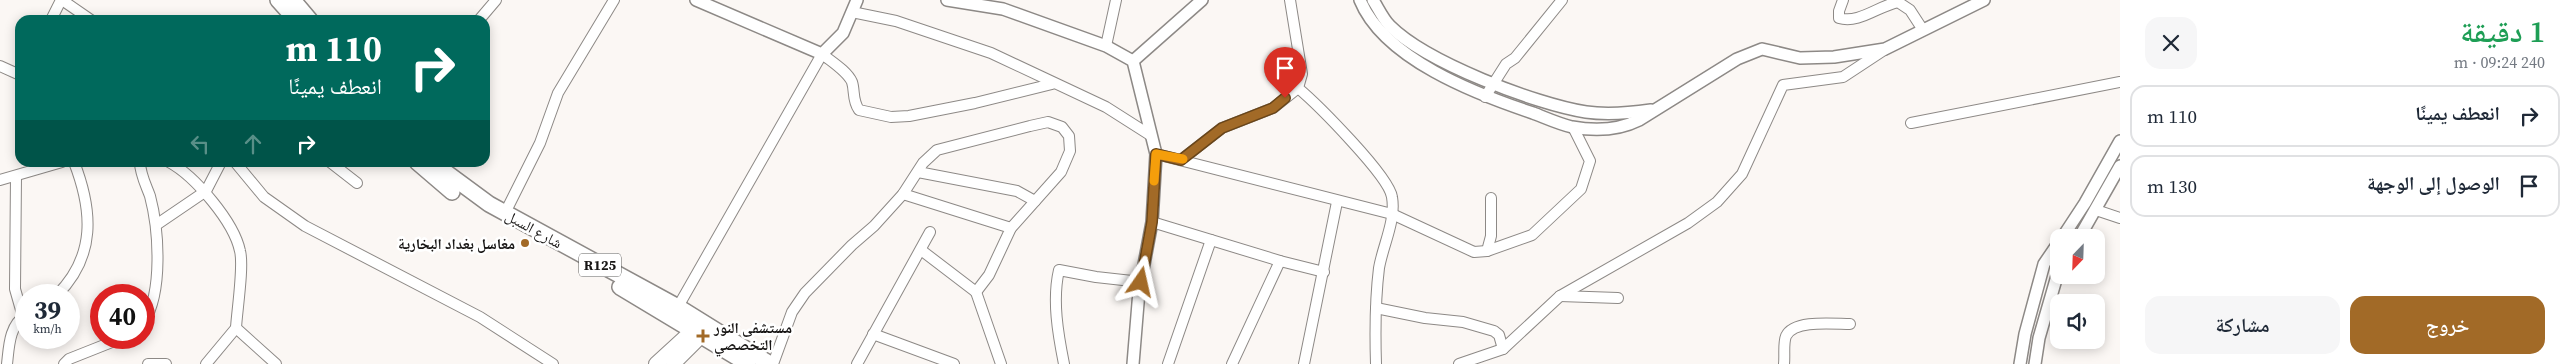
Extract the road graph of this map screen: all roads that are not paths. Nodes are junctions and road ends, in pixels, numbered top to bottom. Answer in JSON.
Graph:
{"nodes":[{"id":1,"x":278,"y":0,"type":"edge"},
{"id":2,"x":293,"y":0,"type":"edge"},
{"id":3,"x":496,"y":0,"type":"edge"},
{"id":4,"x":614,"y":0,"type":"edge"},
{"id":5,"x":696,"y":0,"type":"edge"},
{"id":6,"x":857,"y":0,"type":"edge"},
{"id":7,"x":947,"y":0,"type":"edge"},
{"id":8,"x":1116,"y":0,"type":"edge"},
{"id":9,"x":1202,"y":0,"type":"edge"},
{"id":10,"x":1290,"y":0,"type":"edge"},
{"id":11,"x":1360,"y":0,"type":"edge"},
{"id":12,"x":1373,"y":0,"type":"edge"},
{"id":13,"x":1562,"y":0,"type":"edge"},
{"id":14,"x":1843,"y":0,"type":"edge"},
{"id":15,"x":1984,"y":0,"type":"edge"},
{"id":16,"x":67,"y":1,"type":"edge"},
{"id":17,"x":1004,"y":5,"type":"edge"},
{"id":18,"x":852,"y":12,"type":"junction"},
{"id":19,"x":55,"y":15,"type":"edge"},
{"id":20,"x":85,"y":15,"type":"edge"},
{"id":21,"x":292,"y":15,"type":"edge"},
{"id":22,"x":306,"y":15,"type":"edge"},
{"id":23,"x":483,"y":15,"type":"edge"},
{"id":24,"x":1924,"y":30,"type":"junction"},
{"id":25,"x":1106,"y":46,"type":"junction"},
{"id":26,"x":1885,"y":49,"type":"junction"},
{"id":27,"x":822,"y":54,"type":"junction"},
{"id":28,"x":1133,"y":61,"type":"junction"},
{"id":29,"x":0,"y":66,"type":"edge"},
{"id":30,"x":15,"y":73,"type":"edge"},
{"id":31,"x":2120,"y":82,"type":"edge"},
{"id":32,"x":1493,"y":83,"type":"junction"},
{"id":33,"x":1052,"y":84,"type":"junction"},
{"id":34,"x":1298,"y":88,"type":"junction"},
{"id":35,"x":1485,"y":98,"type":"junction"},
{"id":36,"x":1652,"y":110,"type":"junction"},
{"id":37,"x":1911,"y":123,"type":"dead end"},
{"id":38,"x":1573,"y":127,"type":"junction"},
{"id":39,"x":1150,"y":135,"type":"junction"},
{"id":40,"x":2120,"y":142,"type":"edge"},
{"id":41,"x":1156,"y":154,"type":"junction"},
{"id":42,"x":1181,"y":160,"type":"junction"},
{"id":43,"x":2120,"y":166,"type":"edge"},
{"id":44,"x":46,"y":167,"type":"edge"},
{"id":45,"x":76,"y":167,"type":"edge"},
{"id":46,"x":141,"y":167,"type":"edge"},
{"id":47,"x":175,"y":167,"type":"edge"},
{"id":48,"x":218,"y":167,"type":"edge"},
{"id":49,"x":239,"y":167,"type":"edge"},
{"id":50,"x":336,"y":167,"type":"edge"},
{"id":51,"x":423,"y":167,"type":"edge"},
{"id":52,"x":438,"y":167,"type":"edge"},
{"id":53,"x":918,"y":172,"type":"junction"},
{"id":54,"x":16,"y":176,"type":"junction"},
{"id":55,"x":0,"y":180,"type":"edge"},
{"id":56,"x":357,"y":183,"type":"dead end"},
{"id":57,"x":206,"y":191,"type":"junction"},
{"id":58,"x":903,"y":194,"type":"junction"},
{"id":59,"x":1490,"y":198,"type":"dead end"},
{"id":60,"x":1035,"y":201,"type":"junction"},
{"id":61,"x":1338,"y":202,"type":"junction"},
{"id":62,"x":2096,"y":210,"type":"junction"},
{"id":63,"x":505,"y":213,"type":"junction"},
{"id":64,"x":1392,"y":214,"type":"junction"},
{"id":65,"x":2120,"y":218,"type":"edge"},
{"id":66,"x":1152,"y":222,"type":"junction"},
{"id":67,"x":156,"y":225,"type":"junction"},
{"id":68,"x":1011,"y":228,"type":"junction"},
{"id":69,"x":2068,"y":229,"type":"edge"},
{"id":70,"x":2084,"y":229,"type":"edge"},
{"id":71,"x":930,"y":232,"type":"dead end"},
{"id":72,"x":1212,"y":240,"type":"junction"},
{"id":73,"x":921,"y":250,"type":"junction"},
{"id":74,"x":1487,"y":251,"type":"junction"},
{"id":75,"x":2050,"y":255,"type":"edge"},
{"id":76,"x":1280,"y":261,"type":"junction"},
{"id":77,"x":1324,"y":272,"type":"junction"},
{"id":78,"x":1141,"y":282,"type":"junction"},
{"id":79,"x":15,"y":284,"type":"edge"},
{"id":80,"x":66,"y":284,"type":"edge"},
{"id":81,"x":154,"y":284,"type":"edge"},
{"id":82,"x":2055,"y":284,"type":"edge"},
{"id":83,"x":976,"y":292,"type":"junction"},
{"id":84,"x":1560,"y":296,"type":"junction"},
{"id":85,"x":1618,"y":298,"type":"dead end"},
{"id":86,"x":1376,"y":308,"type":"junction"},
{"id":87,"x":675,"y":313,"type":"junction"},
{"id":88,"x":1850,"y":324,"type":"dead end"},
{"id":89,"x":236,"y":328,"type":"junction"},
{"id":90,"x":15,"y":330,"type":"edge"},
{"id":91,"x":700,"y":330,"type":"junction"},
{"id":92,"x":872,"y":334,"type":"junction"},
{"id":93,"x":94,"y":349,"type":"edge"},
{"id":94,"x":1502,"y":349,"type":"junction"},
{"id":95,"x":4,"y":351,"type":"edge"},
{"id":96,"x":8,"y":364,"type":"edge"},
{"id":97,"x":64,"y":364,"type":"edge"},
{"id":98,"x":148,"y":364,"type":"edge"},
{"id":99,"x":166,"y":364,"type":"edge"},
{"id":100,"x":206,"y":364,"type":"edge"},
{"id":101,"x":276,"y":364,"type":"edge"},
{"id":102,"x":553,"y":364,"type":"edge"},
{"id":103,"x":656,"y":364,"type":"edge"},
{"id":104,"x":673,"y":364,"type":"edge"},
{"id":105,"x":748,"y":364,"type":"edge"},
{"id":106,"x":772,"y":364,"type":"edge"},
{"id":107,"x":857,"y":364,"type":"edge"},
{"id":108,"x":954,"y":364,"type":"edge"},
{"id":109,"x":1001,"y":364,"type":"edge"},
{"id":110,"x":1064,"y":364,"type":"edge"},
{"id":111,"x":1134,"y":364,"type":"edge"},
{"id":112,"x":1168,"y":364,"type":"edge"},
{"id":113,"x":1232,"y":364,"type":"edge"},
{"id":114,"x":1304,"y":364,"type":"edge"},
{"id":115,"x":1376,"y":364,"type":"edge"},
{"id":116,"x":1459,"y":364,"type":"edge"},
{"id":117,"x":1784,"y":364,"type":"edge"},
{"id":118,"x":2020,"y":364,"type":"edge"},
{"id":119,"x":2034,"y":364,"type":"edge"}],
"edges":[{"from":1,"to":21,"type":"main road"},
{"from":2,"to":22,"type":"main road"},
{"from":3,"to":23,"type":"street"},
{"from":4,"to":63,"type":"street"},
{"from":5,"to":27,"type":"street"},
{"from":6,"to":18,"type":"street"},
{"from":7,"to":17,"type":"street"},
{"from":8,"to":25,"type":"street"},
{"from":9,"to":28,"type":"street"},
{"from":10,"to":34,"type":"street"},
{"from":11,"to":35,"type":"street"},
{"from":12,"to":32,"type":"street"},
{"from":13,"to":32,"type":"street"},
{"from":14,"to":24,"type":"street"},
{"from":15,"to":24,"type":"street"},
{"from":16,"to":19,"type":"street"},
{"from":16,"to":20,"type":"street"},
{"from":17,"to":25,"type":"street"},
{"from":18,"to":27,"type":"street"},
{"from":18,"to":33,"type":"street"},
{"from":24,"to":26,"type":"street"},
{"from":25,"to":28,"type":"street"},
{"from":26,"to":36,"type":"street"},
{"from":26,"to":84,"type":"street"},
{"from":27,"to":33,"type":"street"},
{"from":27,"to":87,"type":"street"},
{"from":28,"to":39,"type":"street"},
{"from":29,"to":30,"type":"street"},
{"from":31,"to":37,"type":"street"},
{"from":32,"to":35,"type":"street"},
{"from":32,"to":36,"type":"street"},
{"from":33,"to":39,"type":"street"},
{"from":34,"to":42,"type":"street"},
{"from":34,"to":64,"type":"street"},
{"from":35,"to":38,"type":"street"},
{"from":36,"to":38,"type":"street"},
{"from":38,"to":74,"type":"street"},
{"from":39,"to":41,"type":"street"},
{"from":40,"to":69,"type":"street"},
{"from":41,"to":42,"type":"street"},
{"from":41,"to":66,"type":"street"},
{"from":42,"to":61,"type":"street"},
{"from":43,"to":62,"type":"street"},
{"from":44,"to":54,"type":"street"},
{"from":45,"to":80,"type":"street"},
{"from":46,"to":67,"type":"street"},
{"from":47,"to":57,"type":"street"},
{"from":48,"to":57,"type":"street"},
{"from":49,"to":102,"type":"street"},
{"from":50,"to":56,"type":"street"},
{"from":51,"to":87,"type":"main road","name":"شارع السبل","number":"R125"},
{"from":52,"to":63,"type":"main road","name":"شارع السبل","number":"R125"},
{"from":53,"to":58,"type":"street"},
{"from":53,"to":60,"type":"street"},
{"from":53,"to":60,"type":"street"},
{"from":54,"to":55,"type":"street"},
{"from":54,"to":79,"type":"street"},
{"from":57,"to":67,"type":"street"},
{"from":57,"to":89,"type":"street"},
{"from":58,"to":68,"type":"street"},
{"from":58,"to":106,"type":"street"},
{"from":59,"to":74,"type":"street"},
{"from":60,"to":68,"type":"street"},
{"from":61,"to":64,"type":"street"},
{"from":61,"to":77,"type":"street"},
{"from":62,"to":65,"type":"street"},
{"from":62,"to":70,"type":"street"},
{"from":63,"to":87,"type":"main road","name":"شارع السبل","number":"R125"},
{"from":64,"to":74,"type":"street"},
{"from":64,"to":86,"type":"street"},
{"from":66,"to":72,"type":"street"},
{"from":66,"to":78,"type":"street"},
{"from":67,"to":81,"type":"street"},
{"from":68,"to":83,"type":"street"},
{"from":71,"to":73,"type":"street"},
{"from":72,"to":76,"type":"street"},
{"from":72,"to":112,"type":"street"},
{"from":73,"to":83,"type":"street"},
{"from":73,"to":92,"type":"street"},
{"from":75,"to":118,"type":"street"},
{"from":76,"to":77,"type":"street"},
{"from":76,"to":113,"type":"street"},
{"from":77,"to":114,"type":"street"},
{"from":78,"to":110,"type":"street"},
{"from":78,"to":111,"type":"street"},
{"from":82,"to":119,"type":"street"},
{"from":83,"to":109,"type":"street"},
{"from":84,"to":85,"type":"street"},
{"from":84,"to":94,"type":"street"},
{"from":86,"to":94,"type":"street"},
{"from":86,"to":115,"type":"street"},
{"from":87,"to":91,"type":"main road","name":"شارع السبل","number":"R125"},
{"from":88,"to":117,"type":"street"},
{"from":89,"to":100,"type":"street"},
{"from":89,"to":101,"type":"street"},
{"from":90,"to":95,"type":"street"},
{"from":91,"to":103,"type":"main road"},
{"from":91,"to":104,"type":"main road"},
{"from":91,"to":105,"type":"main road","name":"شارع السبل","number":"R125"},
{"from":91,"to":106,"type":"main road","name":"شارع السبل","number":"R125"},
{"from":92,"to":107,"type":"street"},
{"from":92,"to":108,"type":"street"},
{"from":93,"to":97,"type":"street"},
{"from":94,"to":116,"type":"street"},
{"from":95,"to":96,"type":"street"},
{"from":98,"to":99,"type":"street"}]}
